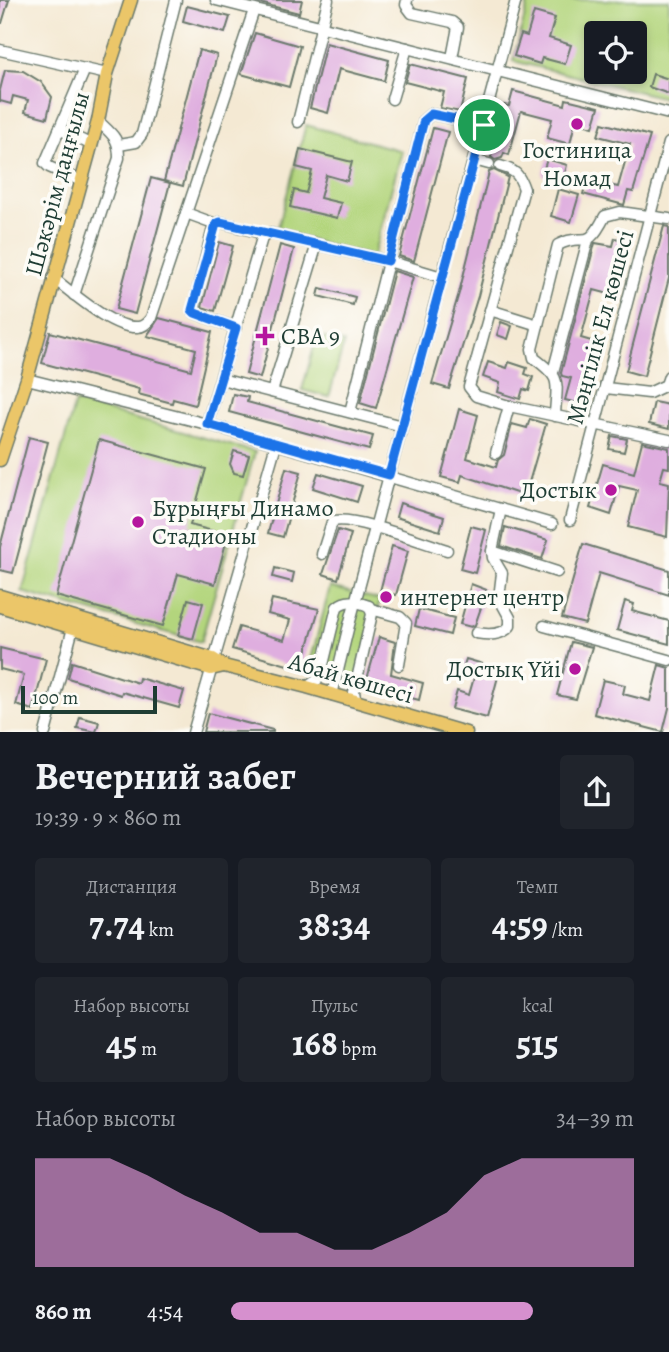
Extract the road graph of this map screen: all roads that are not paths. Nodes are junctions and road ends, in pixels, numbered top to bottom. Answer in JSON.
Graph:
{"nodes":[{"id":1,"x":131,"y":0,"type":"edge"},
{"id":2,"x":176,"y":0,"type":"edge"},
{"id":3,"x":216,"y":0,"type":"edge"},
{"id":4,"x":328,"y":0,"type":"edge"},
{"id":5,"x":407,"y":0,"type":"edge"},
{"id":6,"x":516,"y":0,"type":"edge"},
{"id":7,"x":254,"y":10,"type":"junction"},
{"id":8,"x":321,"y":26,"type":"junction"},
{"id":9,"x":407,"y":48,"type":"junction"},
{"id":10,"x":0,"y":50,"type":"edge"},
{"id":11,"x":452,"y":58,"type":"junction"},
{"id":12,"x":85,"y":69,"type":"junction"},
{"id":13,"x":499,"y":71,"type":"junction"},
{"id":14,"x":107,"y":74,"type":"junction"},
{"id":15,"x":392,"y":99,"type":"dead end"},
{"id":16,"x":669,"y":114,"type":"edge"},
{"id":17,"x":98,"y":121,"type":"junction"},
{"id":18,"x":298,"y":122,"type":"dead end"},
{"id":19,"x":484,"y":125,"type":"junction"},
{"id":20,"x":59,"y":129,"type":"junction"},
{"id":21,"x":669,"y":143,"type":"edge"},
{"id":22,"x":92,"y":145,"type":"junction"},
{"id":23,"x":119,"y":145,"type":"junction"},
{"id":24,"x":474,"y":160,"type":"junction"},
{"id":25,"x":81,"y":181,"type":"junction"},
{"id":26,"x":186,"y":213,"type":"junction"},
{"id":27,"x":650,"y":218,"type":"junction"},
{"id":28,"x":669,"y":219,"type":"edge"},
{"id":29,"x":216,"y":224,"type":"junction"},
{"id":30,"x":264,"y":236,"type":"junction"},
{"id":31,"x":588,"y":240,"type":"junction"},
{"id":32,"x":317,"y":244,"type":"junction"},
{"id":33,"x":388,"y":261,"type":"junction"},
{"id":34,"x":442,"y":277,"type":"junction"},
{"id":35,"x":53,"y":278,"type":"junction"},
{"id":36,"x":74,"y":295,"type":"junction"},
{"id":37,"x":490,"y":310,"type":"junction"},
{"id":38,"x":538,"y":326,"type":"junction"},
{"id":39,"x":236,"y":328,"type":"junction"},
{"id":40,"x":553,"y":372,"type":"junction"},
{"id":41,"x":669,"y":376,"type":"edge"},
{"id":42,"x":27,"y":379,"type":"junction"},
{"id":43,"x":221,"y":379,"type":"junction"},
{"id":44,"x":606,"y":388,"type":"junction"},
{"id":45,"x":272,"y":392,"type":"junction"},
{"id":46,"x":509,"y":406,"type":"junction"},
{"id":47,"x":350,"y":412,"type":"junction"},
{"id":48,"x":555,"y":416,"type":"junction"},
{"id":49,"x":207,"y":424,"type":"junction"},
{"id":50,"x":596,"y":424,"type":"junction"},
{"id":51,"x":402,"y":426,"type":"junction"},
{"id":52,"x":669,"y":440,"type":"edge"},
{"id":53,"x":276,"y":444,"type":"junction"},
{"id":54,"x":496,"y":453,"type":"dead end"},
{"id":55,"x":0,"y":460,"type":"edge"},
{"id":56,"x":389,"y":475,"type":"junction"},
{"id":57,"x":501,"y":509,"type":"junction"},
{"id":58,"x":570,"y":520,"type":"dead end"},
{"id":59,"x":552,"y":524,"type":"dead end"},
{"id":60,"x":375,"y":527,"type":"junction"},
{"id":61,"x":447,"y":550,"type":"dead end"},
{"id":62,"x":492,"y":551,"type":"junction"},
{"id":63,"x":322,"y":554,"type":"dead end"},
{"id":64,"x":557,"y":572,"type":"dead end"},
{"id":65,"x":0,"y":587,"type":"edge"},
{"id":66,"x":0,"y":596,"type":"edge"},
{"id":67,"x":15,"y":601,"type":"junction"},
{"id":68,"x":355,"y":601,"type":"junction"},
{"id":69,"x":0,"y":606,"type":"edge"},
{"id":70,"x":371,"y":609,"type":"junction"},
{"id":71,"x":544,"y":626,"type":"dead end"},
{"id":72,"x":73,"y":628,"type":"junction"},
{"id":73,"x":476,"y":634,"type":"dead end"},
{"id":74,"x":669,"y":660,"type":"edge"},
{"id":75,"x":216,"y":664,"type":"junction"},
{"id":76,"x":399,"y":665,"type":"dead end"},
{"id":77,"x":307,"y":687,"type":"junction"},
{"id":78,"x":332,"y":695,"type":"junction"},
{"id":79,"x":356,"y":702,"type":"junction"},
{"id":80,"x":47,"y":729,"type":"edge"},
{"id":81,"x":193,"y":732,"type":"edge"},
{"id":82,"x":462,"y":732,"type":"edge"}],
"edges":[{"from":1,"to":14,"type":"main road","name":"Шәкәрім даңғылы"},
{"from":2,"to":23,"type":"street"},
{"from":3,"to":7,"type":"street"},
{"from":4,"to":8,"type":"street"},
{"from":5,"to":11,"type":"street"},
{"from":6,"to":13,"type":"street"},
{"from":7,"to":8,"type":"street"},
{"from":7,"to":26,"type":"street"},
{"from":8,"to":9,"type":"street"},
{"from":8,"to":18,"type":"street"},
{"from":9,"to":11,"type":"street"},
{"from":9,"to":15,"type":"street"},
{"from":10,"to":12,"type":"street"},
{"from":11,"to":13,"type":"street"},
{"from":12,"to":14,"type":"street"},
{"from":12,"to":20,"type":"street"},
{"from":13,"to":16,"type":"street"},
{"from":13,"to":19,"type":"street"},
{"from":14,"to":17,"type":"main road","name":"Шәкәрім даңғылы"},
{"from":17,"to":22,"type":"main road","name":"Шәкәрім даңғылы"},
{"from":17,"to":23,"type":"street"},
{"from":19,"to":24,"type":"street"},
{"from":19,"to":33,"type":"street"},
{"from":20,"to":22,"type":"street"},
{"from":20,"to":25,"type":"street"},
{"from":21,"to":27,"type":"street","name":"Мәңгілік Ел көшесі"},
{"from":22,"to":25,"type":"main road","name":"Шәкәрім даңғылы"},
{"from":23,"to":36,"type":"street"},
{"from":24,"to":34,"type":"street"},
{"from":24,"to":37,"type":"street"},
{"from":25,"to":35,"type":"main road","name":"Шәкәрім даңғылы"},
{"from":26,"to":29,"type":"street"},
{"from":26,"to":36,"type":"street"},
{"from":27,"to":28,"type":"street"},
{"from":27,"to":31,"type":"street"},
{"from":27,"to":44,"type":"street","name":"Мәңгілік Ел көшесі"},
{"from":29,"to":30,"type":"street"},
{"from":29,"to":39,"type":"street"},
{"from":30,"to":32,"type":"street"},
{"from":30,"to":39,"type":"street"},
{"from":31,"to":38,"type":"street"},
{"from":31,"to":40,"type":"street"},
{"from":32,"to":33,"type":"street"},
{"from":32,"to":45,"type":"street"},
{"from":33,"to":34,"type":"street"},
{"from":33,"to":47,"type":"street"},
{"from":34,"to":51,"type":"street"},
{"from":35,"to":36,"type":"street"},
{"from":35,"to":42,"type":"main road","name":"Шәкәрім даңғылы"},
{"from":37,"to":38,"type":"street"},
{"from":37,"to":46,"type":"street"},
{"from":38,"to":40,"type":"street"},
{"from":39,"to":43,"type":"street"},
{"from":40,"to":48,"type":"street"},
{"from":41,"to":44,"type":"street"},
{"from":42,"to":49,"type":"street"},
{"from":42,"to":55,"type":"main road","name":"Шәкәрім даңғылы"},
{"from":43,"to":45,"type":"street"},
{"from":43,"to":49,"type":"street"},
{"from":44,"to":50,"type":"street","name":"Мәңгілік Ел көшесі"},
{"from":45,"to":47,"type":"street"},
{"from":46,"to":48,"type":"street"},
{"from":46,"to":54,"type":"street"},
{"from":47,"to":51,"type":"street"},
{"from":48,"to":50,"type":"street"},
{"from":49,"to":53,"type":"street"},
{"from":50,"to":52,"type":"street"},
{"from":50,"to":58,"type":"street","name":"Мәңгілік Ел көшесі"},
{"from":51,"to":56,"type":"street"},
{"from":53,"to":56,"type":"street"},
{"from":53,"to":75,"type":"street"},
{"from":56,"to":57,"type":"street"},
{"from":56,"to":60,"type":"street"},
{"from":57,"to":59,"type":"street"},
{"from":57,"to":62,"type":"street"},
{"from":60,"to":61,"type":"street"},
{"from":60,"to":63,"type":"street"},
{"from":60,"to":68,"type":"street"},
{"from":62,"to":64,"type":"street"},
{"from":62,"to":73,"type":"street"},
{"from":65,"to":67,"type":"main road"},
{"from":66,"to":67,"type":"main road","name":"Абай көшесі"},
{"from":67,"to":75,"type":"main road","name":"Абай көшесі"},
{"from":68,"to":70,"type":"street"},
{"from":68,"to":77,"type":"street"},
{"from":68,"to":78,"type":"street"},
{"from":69,"to":72,"type":"main road","name":"Абай көшесі"},
{"from":70,"to":76,"type":"street"},
{"from":70,"to":79,"type":"street"},
{"from":71,"to":74,"type":"street"},
{"from":72,"to":75,"type":"main road","name":"Абай көшесі"},
{"from":72,"to":80,"type":"street"},
{"from":75,"to":77,"type":"main road","name":"Абай көшесі"},
{"from":75,"to":81,"type":"street"},
{"from":77,"to":78,"type":"main road","name":"Абай көшесі"},
{"from":78,"to":79,"type":"main road","name":"Абай көшесі"},
{"from":79,"to":82,"type":"main road","name":"Абай көшесі"}]}
